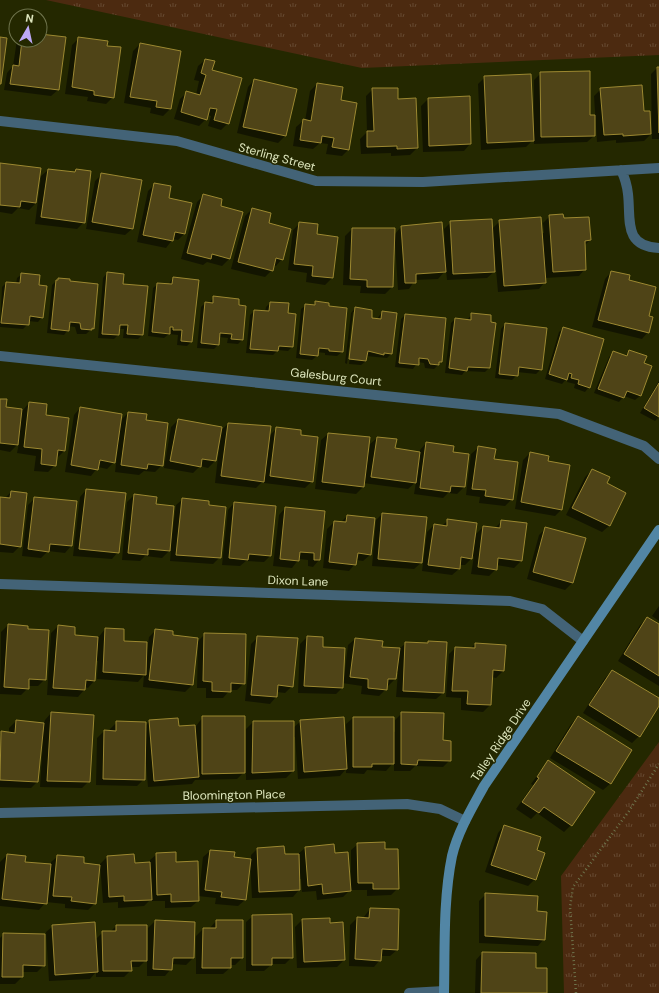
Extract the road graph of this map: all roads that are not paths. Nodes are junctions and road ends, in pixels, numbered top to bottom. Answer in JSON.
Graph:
{"nodes":[{"id":1,"x":0,"y":121,"type":"edge"},
{"id":2,"x":659,"y":168,"type":"edge"},
{"id":3,"x":621,"y":170,"type":"junction"},
{"id":4,"x":659,"y":248,"type":"edge"},
{"id":5,"x":0,"y":356,"type":"edge"},
{"id":6,"x":659,"y":458,"type":"edge"},
{"id":7,"x":659,"y":530,"type":"edge"},
{"id":8,"x":0,"y":584,"type":"edge"},
{"id":9,"x":583,"y":641,"type":"junction"},
{"id":10,"x":0,"y":813,"type":"edge"},
{"id":11,"x":465,"y":821,"type":"junction"},
{"id":12,"x":444,"y":992,"type":"edge"},
{"id":13,"x":409,"y":993,"type":"edge"}],
"edges":[{"from":1,"to":3,"type":"street","name":"Sterling Street"},
{"from":2,"to":3,"type":"street","name":"Sterling Street"},
{"from":3,"to":4,"type":"street"},
{"from":5,"to":6,"type":"street","name":"Galesburg Court"},
{"from":7,"to":9,"type":"street","name":"Talley Ridge Drive"},
{"from":8,"to":9,"type":"street","name":"Dixon Lane"},
{"from":9,"to":11,"type":"street","name":"Talley Ridge Drive"},
{"from":10,"to":11,"type":"street","name":"Bloomington Place"},
{"from":11,"to":12,"type":"street","name":"Talley Ridge Drive"},
{"from":12,"to":13,"type":"street"}]}
